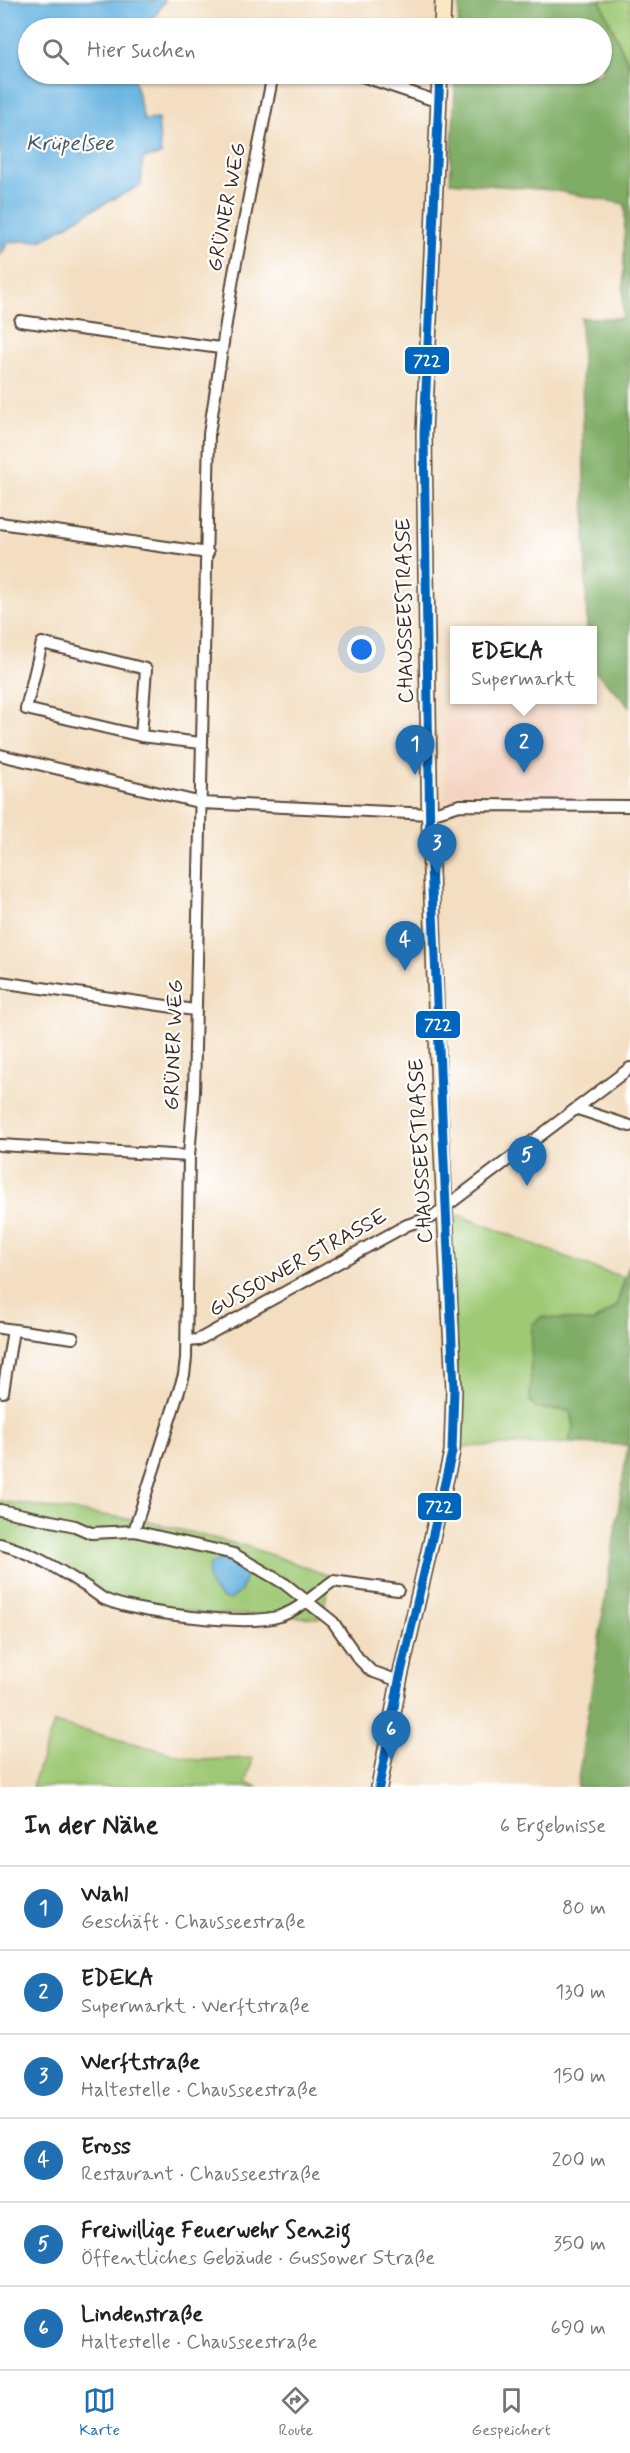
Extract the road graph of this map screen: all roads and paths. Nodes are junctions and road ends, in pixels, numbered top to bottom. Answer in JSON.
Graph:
{"nodes":[{"id":1,"x":443,"y":0,"type":"edge"},
{"id":2,"x":442,"y":18,"type":"edge"},
{"id":3,"x":271,"y":84,"type":"edge"},
{"id":4,"x":386,"y":84,"type":"edge"},
{"id":5,"x":440,"y":84,"type":"edge"},
{"id":6,"x":439,"y":102,"type":"junction"},
{"id":7,"x":20,"y":321,"type":"dead end"},
{"id":8,"x":220,"y":348,"type":"junction"},
{"id":9,"x":0,"y":523,"type":"edge"},
{"id":10,"x":208,"y":553,"type":"junction"},
{"id":11,"x":141,"y":736,"type":"junction"},
{"id":12,"x":201,"y":743,"type":"junction"},
{"id":13,"x":0,"y":755,"type":"edge"},
{"id":14,"x":202,"y":803,"type":"junction"},
{"id":15,"x":630,"y":806,"type":"edge"},
{"id":16,"x":430,"y":814,"type":"junction"},
{"id":17,"x":0,"y":982,"type":"edge"},
{"id":18,"x":194,"y":1010,"type":"junction"},
{"id":19,"x":630,"y":1068,"type":"edge"},
{"id":20,"x":578,"y":1109,"type":"junction"},
{"id":21,"x":630,"y":1126,"type":"edge"},
{"id":22,"x":0,"y":1145,"type":"edge"},
{"id":23,"x":189,"y":1156,"type":"junction"},
{"id":24,"x":444,"y":1209,"type":"junction"},
{"id":25,"x":0,"y":1328,"type":"edge"},
{"id":26,"x":12,"y":1330,"type":"junction"},
{"id":27,"x":73,"y":1338,"type":"dead end"},
{"id":28,"x":187,"y":1341,"type":"junction"},
{"id":29,"x":3,"y":1392,"type":"dead end"},
{"id":30,"x":0,"y":1510,"type":"edge"},
{"id":31,"x":134,"y":1531,"type":"junction"},
{"id":32,"x":0,"y":1544,"type":"edge"},
{"id":33,"x":398,"y":1590,"type":"dead end"},
{"id":34,"x":305,"y":1602,"type":"junction"},
{"id":35,"x":399,"y":1682,"type":"junction"},
{"id":36,"x":379,"y":1787,"type":"edge"}],
"edges":[{"from":1,"to":2,"type":"main road"},
{"from":3,"to":8,"type":"street","name":"GRÜNER WEG"},
{"from":4,"to":6,"type":"street"},
{"from":5,"to":6,"type":"main road","name":"CHAUSSEESTRASSE"},
{"from":6,"to":16,"type":"main road","name":"CHAUSSEESTRASSE"},
{"from":7,"to":8,"type":"street"},
{"from":8,"to":10,"type":"street","name":"GRÜNER WEG"},
{"from":9,"to":10,"type":"street"},
{"from":10,"to":12,"type":"street","name":"GRÜNER WEG"},
{"from":11,"to":11,"type":"street"},
{"from":11,"to":12,"type":"street"},
{"from":12,"to":14,"type":"street","name":"GRÜNER WEG"},
{"from":13,"to":14,"type":"street"},
{"from":14,"to":16,"type":"street"},
{"from":14,"to":18,"type":"street","name":"GRÜNER WEG"},
{"from":15,"to":16,"type":"street"},
{"from":16,"to":24,"type":"main road","name":"CHAUSSEESTRASSE"},
{"from":17,"to":18,"type":"street"},
{"from":18,"to":23,"type":"street","name":"GRÜNER WEG"},
{"from":19,"to":20,"type":"street","name":"GUSSOWER STRASSE"},
{"from":20,"to":21,"type":"street"},
{"from":20,"to":24,"type":"street","name":"GUSSOWER STRASSE"},
{"from":22,"to":23,"type":"street"},
{"from":23,"to":28,"type":"street","name":"GRÜNER WEG"},
{"from":24,"to":28,"type":"street","name":"GUSSOWER STRASSE"},
{"from":24,"to":35,"type":"main road","name":"CHAUSSEESTRASSE"},
{"from":25,"to":26,"type":"street"},
{"from":26,"to":27,"type":"street"},
{"from":26,"to":29,"type":"street"},
{"from":28,"to":31,"type":"street","name":"GRÜNER WEG"},
{"from":30,"to":31,"type":"street"},
{"from":31,"to":34,"type":"street"},
{"from":32,"to":34,"type":"street"},
{"from":33,"to":34,"type":"street"},
{"from":34,"to":35,"type":"street"},
{"from":35,"to":36,"type":"main road","name":"CHAUSSEESTRASSE"}]}
